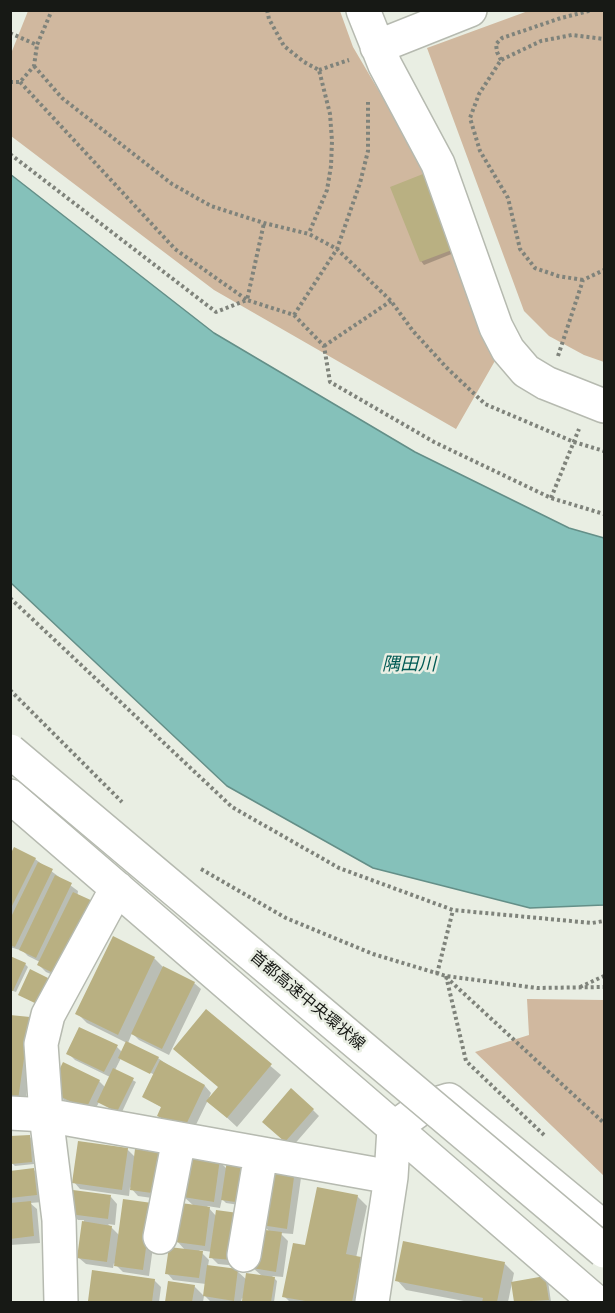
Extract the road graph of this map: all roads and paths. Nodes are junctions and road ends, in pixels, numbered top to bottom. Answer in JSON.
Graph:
{"nodes":[{"id":1,"x":52,"y":10,"type":"edge"},
{"id":2,"x":267,"y":10,"type":"edge"},
{"id":3,"x":363,"y":10,"type":"edge"},
{"id":4,"x":470,"y":10,"type":"edge"},
{"id":5,"x":592,"y":10,"type":"edge"},
{"id":6,"x":10,"y":33,"type":"edge"},
{"id":7,"x":604,"y":39,"type":"edge"},
{"id":8,"x":37,"y":45,"type":"junction"},
{"id":9,"x":363,"y":53,"type":"junction"},
{"id":10,"x":501,"y":60,"type":"junction"},
{"id":11,"x":34,"y":66,"type":"junction"},
{"id":12,"x":319,"y":69,"type":"junction"},
{"id":13,"x":10,"y":82,"type":"edge"},
{"id":14,"x":20,"y":82,"type":"junction"},
{"id":15,"x":367,"y":93,"type":"dead end"},
{"id":16,"x":10,"y":154,"type":"edge"},
{"id":17,"x":264,"y":224,"type":"junction"},
{"id":18,"x":309,"y":234,"type":"junction"},
{"id":19,"x":337,"y":249,"type":"junction"},
{"id":20,"x":604,"y":270,"type":"edge"},
{"id":21,"x":583,"y":280,"type":"junction"},
{"id":22,"x":247,"y":300,"type":"junction"},
{"id":23,"x":391,"y":301,"type":"junction"},
{"id":24,"x":294,"y":315,"type":"junction"},
{"id":25,"x":324,"y":346,"type":"junction"},
{"id":26,"x":549,"y":384,"type":"junction"},
{"id":27,"x":604,"y":406,"type":"edge"},
{"id":28,"x":574,"y":442,"type":"junction"},
{"id":29,"x":604,"y":452,"type":"edge"},
{"id":30,"x":551,"y":498,"type":"junction"},
{"id":31,"x":604,"y":514,"type":"edge"},
{"id":32,"x":10,"y":598,"type":"edge"},
{"id":33,"x":10,"y":690,"type":"edge"},
{"id":34,"x":10,"y":751,"type":"edge"},
{"id":35,"x":10,"y":772,"type":"edge"},
{"id":36,"x":10,"y":796,"type":"edge"},
{"id":37,"x":130,"y":810,"type":"dead end"},
{"id":38,"x":196,"y":866,"type":"dead end"},
{"id":39,"x":117,"y":888,"type":"junction"},
{"id":40,"x":453,"y":910,"type":"junction"},
{"id":41,"x":604,"y":921,"type":"edge"},
{"id":42,"x":437,"y":974,"type":"junction"},
{"id":43,"x":446,"y":976,"type":"junction"},
{"id":44,"x":604,"y":976,"type":"edge"},
{"id":45,"x":579,"y":987,"type":"junction"},
{"id":46,"x":604,"y":987,"type":"edge"},
{"id":47,"x":10,"y":1113,"type":"edge"},
{"id":48,"x":46,"y":1115,"type":"junction"},
{"id":49,"x":604,"y":1123,"type":"edge"},
{"id":50,"x":394,"y":1128,"type":"junction"},
{"id":51,"x":179,"y":1139,"type":"junction"},
{"id":52,"x":551,"y":1142,"type":"dead end"},
{"id":53,"x":261,"y":1154,"type":"junction"},
{"id":54,"x":390,"y":1177,"type":"junction"},
{"id":55,"x":604,"y":1228,"type":"edge"},
{"id":56,"x":160,"y":1237,"type":"dead end"},
{"id":57,"x":604,"y":1251,"type":"edge"},
{"id":58,"x":244,"y":1255,"type":"dead end"},
{"id":59,"x":604,"y":1269,"type":"edge"},
{"id":60,"x":61,"y":1302,"type":"edge"},
{"id":61,"x":372,"y":1302,"type":"edge"},
{"id":62,"x":596,"y":1302,"type":"edge"}],
"edges":[{"from":1,"to":8,"type":"path"},
{"from":2,"to":12,"type":"path"},
{"from":3,"to":9,"type":"main road"},
{"from":4,"to":9,"type":"main road"},
{"from":5,"to":10,"type":"path"},
{"from":6,"to":8,"type":"path"},
{"from":7,"to":10,"type":"path"},
{"from":8,"to":11,"type":"path"},
{"from":9,"to":12,"type":"path"},
{"from":9,"to":26,"type":"main road"},
{"from":10,"to":21,"type":"path"},
{"from":11,"to":14,"type":"path"},
{"from":11,"to":17,"type":"path"},
{"from":12,"to":18,"type":"path"},
{"from":13,"to":14,"type":"path"},
{"from":14,"to":22,"type":"path"},
{"from":15,"to":19,"type":"path"},
{"from":16,"to":22,"type":"path"},
{"from":17,"to":18,"type":"path"},
{"from":17,"to":22,"type":"path"},
{"from":18,"to":19,"type":"path"},
{"from":19,"to":23,"type":"path"},
{"from":19,"to":24,"type":"path"},
{"from":20,"to":21,"type":"path"},
{"from":21,"to":26,"type":"path"},
{"from":22,"to":24,"type":"path"},
{"from":23,"to":25,"type":"path"},
{"from":23,"to":28,"type":"path"},
{"from":24,"to":25,"type":"path"},
{"from":25,"to":30,"type":"path"},
{"from":26,"to":27,"type":"main road"},
{"from":28,"to":29,"type":"path"},
{"from":28,"to":30,"type":"path"},
{"from":30,"to":31,"type":"path"},
{"from":32,"to":40,"type":"path"},
{"from":33,"to":37,"type":"path"},
{"from":34,"to":57,"type":"main road","name":"首都高速中央環状線","bridge":true},
{"from":35,"to":59,"type":"main road","name":"首都高速中央環状線"},
{"from":36,"to":39,"type":"main road"},
{"from":38,"to":42,"type":"path"},
{"from":39,"to":48,"type":"main road"},
{"from":39,"to":50,"type":"main road"},
{"from":40,"to":41,"type":"path"},
{"from":40,"to":42,"type":"path"},
{"from":42,"to":43,"type":"path"},
{"from":43,"to":45,"type":"path"},
{"from":43,"to":49,"type":"path"},
{"from":43,"to":52,"type":"path"},
{"from":44,"to":45,"type":"path"},
{"from":45,"to":46,"type":"path"},
{"from":47,"to":48,"type":"main road"},
{"from":48,"to":51,"type":"main road"},
{"from":48,"to":60,"type":"main road"},
{"from":50,"to":54,"type":"main road"},
{"from":50,"to":55,"type":"main road"},
{"from":50,"to":62,"type":"main road"},
{"from":51,"to":53,"type":"main road"},
{"from":51,"to":56,"type":"main road"},
{"from":53,"to":54,"type":"main road"},
{"from":53,"to":58,"type":"main road"},
{"from":54,"to":61,"type":"main road"}]}
